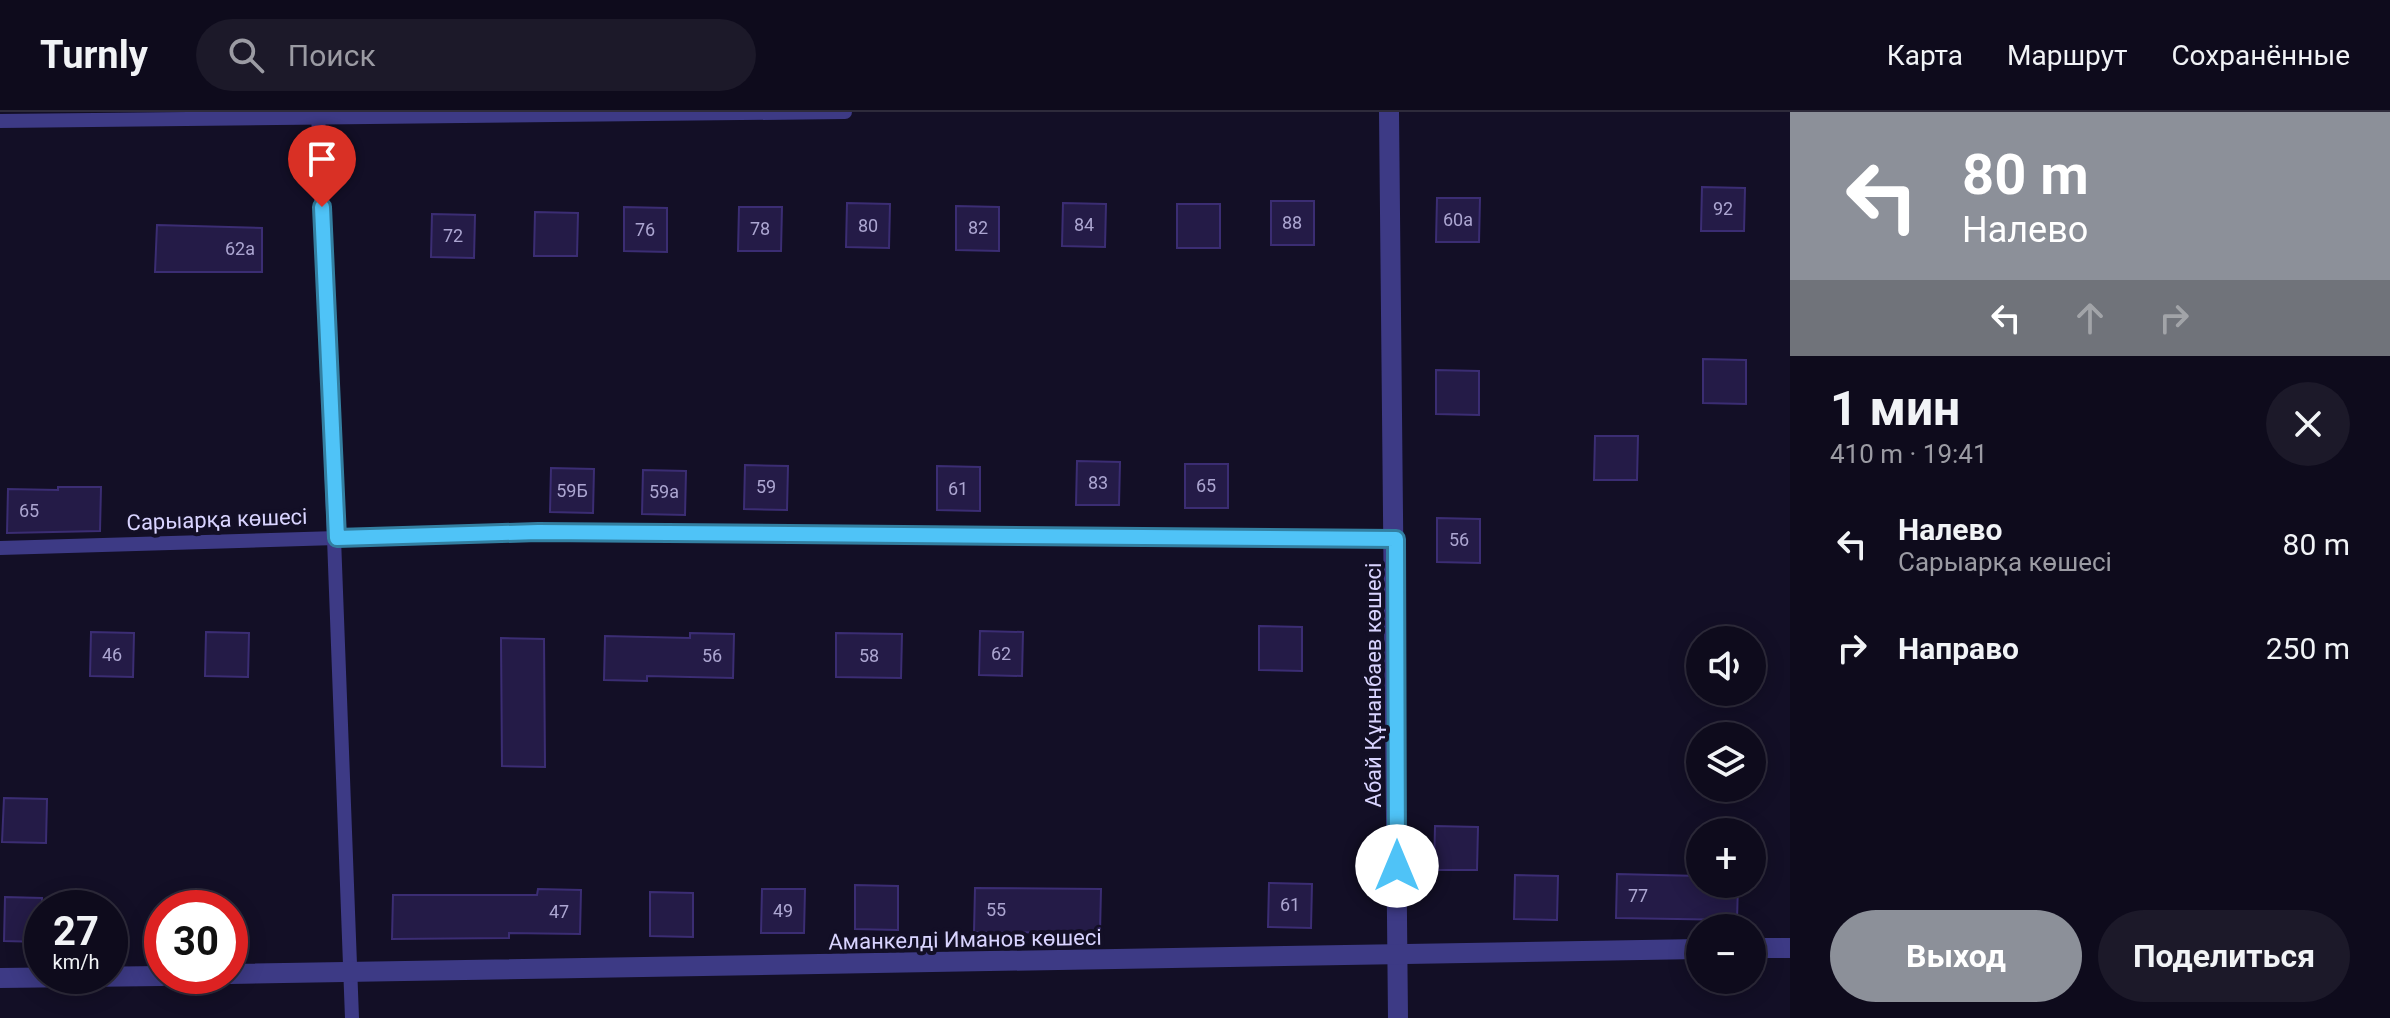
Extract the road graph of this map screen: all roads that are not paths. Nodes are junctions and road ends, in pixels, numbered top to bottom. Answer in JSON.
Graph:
{"nodes":[{"id":1,"x":845,"y":112,"type":"edge"},
{"id":2,"x":1389,"y":112,"type":"edge"},
{"id":3,"x":318,"y":114,"type":"edge"},
{"id":4,"x":0,"y":121,"type":"edge"},
{"id":5,"x":337,"y":538,"type":"junction"},
{"id":6,"x":1396,"y":539,"type":"junction"},
{"id":7,"x":0,"y":548,"type":"edge"},
{"id":8,"x":1766,"y":948,"type":"edge"},
{"id":9,"x":1790,"y":948,"type":"edge"},
{"id":10,"x":1686,"y":949,"type":"edge"},
{"id":11,"x":1398,"y":956,"type":"junction"},
{"id":12,"x":352,"y":972,"type":"junction"},
{"id":13,"x":248,"y":974,"type":"edge"},
{"id":14,"x":144,"y":976,"type":"edge"},
{"id":15,"x":0,"y":978,"type":"edge"},
{"id":16,"x":352,"y":1018,"type":"edge"},
{"id":17,"x":1398,"y":1018,"type":"edge"}],
"edges":[{"from":1,"to":3,"type":"lane"},
{"from":2,"to":6,"type":"street","name":"Абай Құнанбаев көшесі"},
{"from":3,"to":4,"type":"lane"},
{"from":3,"to":5,"type":"lane"},
{"from":5,"to":6,"type":"lane","name":"Сарыарқа көшесі"},
{"from":5,"to":7,"type":"lane","name":"Сарыарқа көшесі"},
{"from":5,"to":12,"type":"lane"},
{"from":6,"to":11,"type":"street","name":"Абай Құнанбаев көшесі"},
{"from":8,"to":9,"type":"street"},
{"from":10,"to":11,"type":"street","name":"Аманкелді Иманов көшесі"},
{"from":11,"to":12,"type":"street","name":"Аманкелді Иманов көшесі"},
{"from":11,"to":17,"type":"street","name":"Абай Құнанбаев көшесі"},
{"from":12,"to":13,"type":"street","name":"Аманкелді Иманов көшесі"},
{"from":12,"to":16,"type":"lane"},
{"from":14,"to":15,"type":"street"}]}
